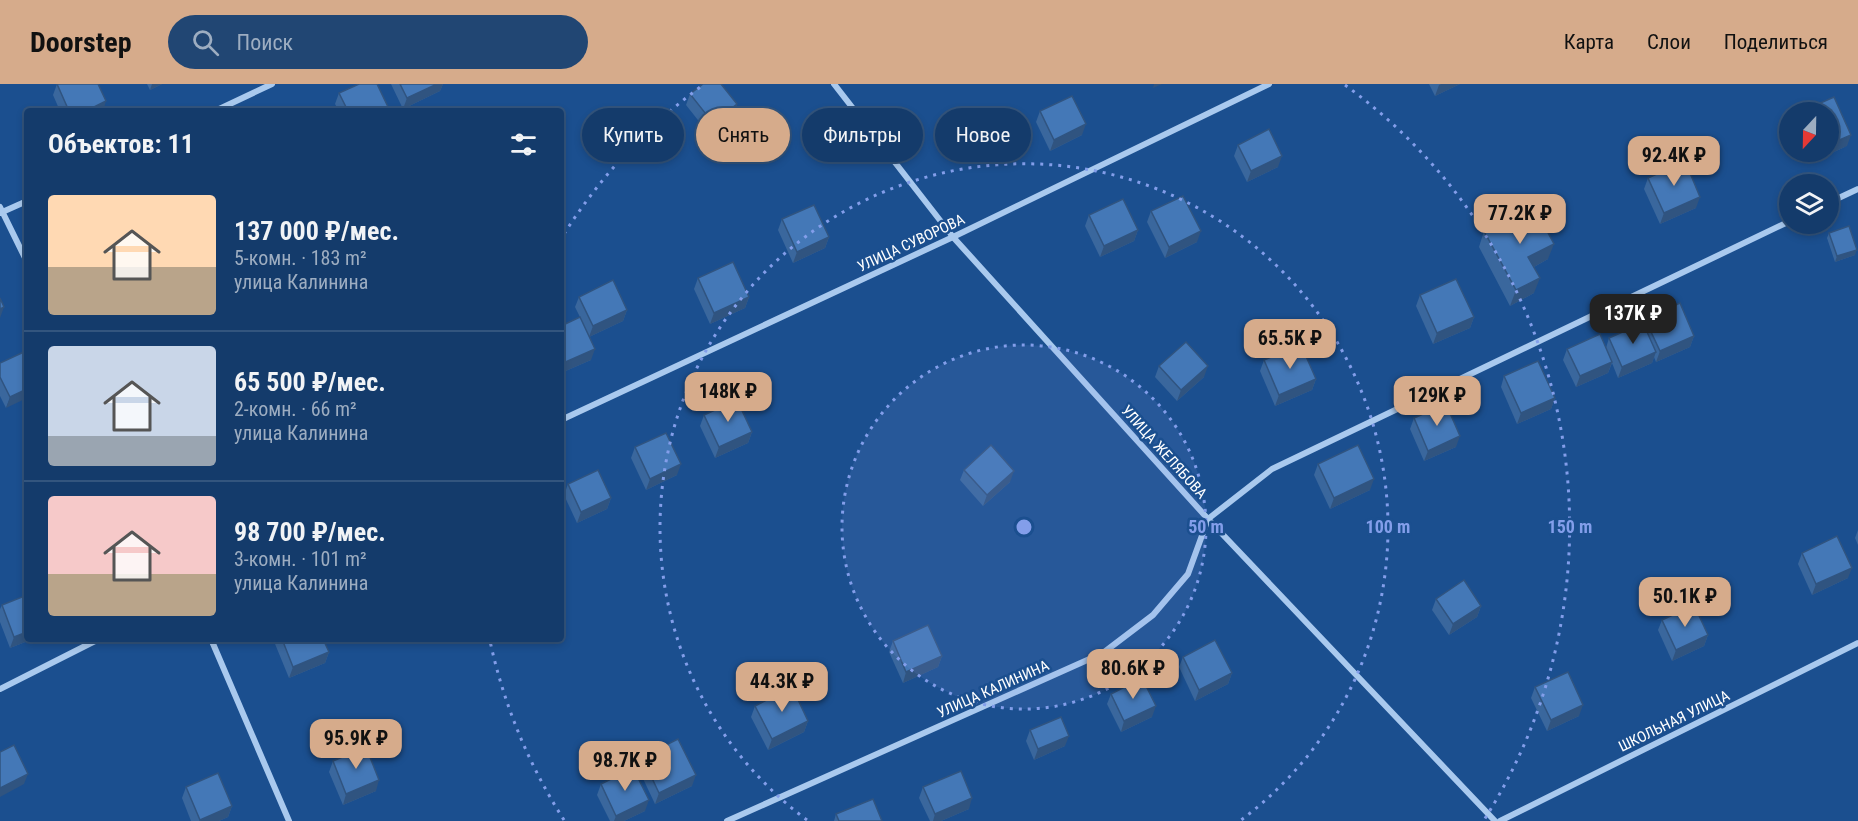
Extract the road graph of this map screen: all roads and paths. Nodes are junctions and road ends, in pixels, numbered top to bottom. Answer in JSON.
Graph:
{"nodes":[{"id":1,"x":272,"y":84,"type":"edge"},
{"id":2,"x":834,"y":84,"type":"edge"},
{"id":3,"x":1269,"y":84,"type":"edge"},
{"id":4,"x":221,"y":108,"type":"edge"},
{"id":5,"x":1858,"y":189,"type":"edge"},
{"id":6,"x":1839,"y":198,"type":"edge"},
{"id":7,"x":24,"y":202,"type":"edge"},
{"id":8,"x":1,"y":211,"type":"edge"},
{"id":9,"x":1779,"y":226,"type":"edge"},
{"id":10,"x":953,"y":237,"type":"junction"},
{"id":11,"x":24,"y":256,"type":"edge"},
{"id":12,"x":564,"y":419,"type":"edge"},
{"id":13,"x":1208,"y":519,"type":"junction"},
{"id":14,"x":93,"y":642,"type":"edge"},
{"id":15,"x":212,"y":642,"type":"edge"},
{"id":16,"x":1858,"y":643,"type":"edge"},
{"id":17,"x":0,"y":689,"type":"edge"},
{"id":18,"x":289,"y":821,"type":"edge"},
{"id":19,"x":727,"y":821,"type":"edge"},
{"id":20,"x":1495,"y":821,"type":"edge"},
{"id":21,"x":1500,"y":821,"type":"edge"}],
"edges":[{"from":1,"to":4,"type":"street"},
{"from":2,"to":10,"type":"street","name":"УЛИЦА ЖЕЛЯБОВА"},
{"from":3,"to":10,"type":"street","name":"УЛИЦА СУВОРОВА"},
{"from":5,"to":6,"type":"street"},
{"from":7,"to":8,"type":"street"},
{"from":8,"to":11,"type":"street"},
{"from":9,"to":13,"type":"street"},
{"from":10,"to":12,"type":"street","name":"УЛИЦА СУВОРОВА"},
{"from":10,"to":13,"type":"street","name":"УЛИЦА ЖЕЛЯБОВА"},
{"from":13,"to":19,"type":"street","name":"УЛИЦА КАЛИНИНА"},
{"from":13,"to":20,"type":"street","name":"УЛИЦА ЖЕЛЯБОВА"},
{"from":14,"to":17,"type":"street"},
{"from":15,"to":18,"type":"street"},
{"from":16,"to":21,"type":"street","name":"ШКОЛЬНАЯ УЛИЦА"}]}
